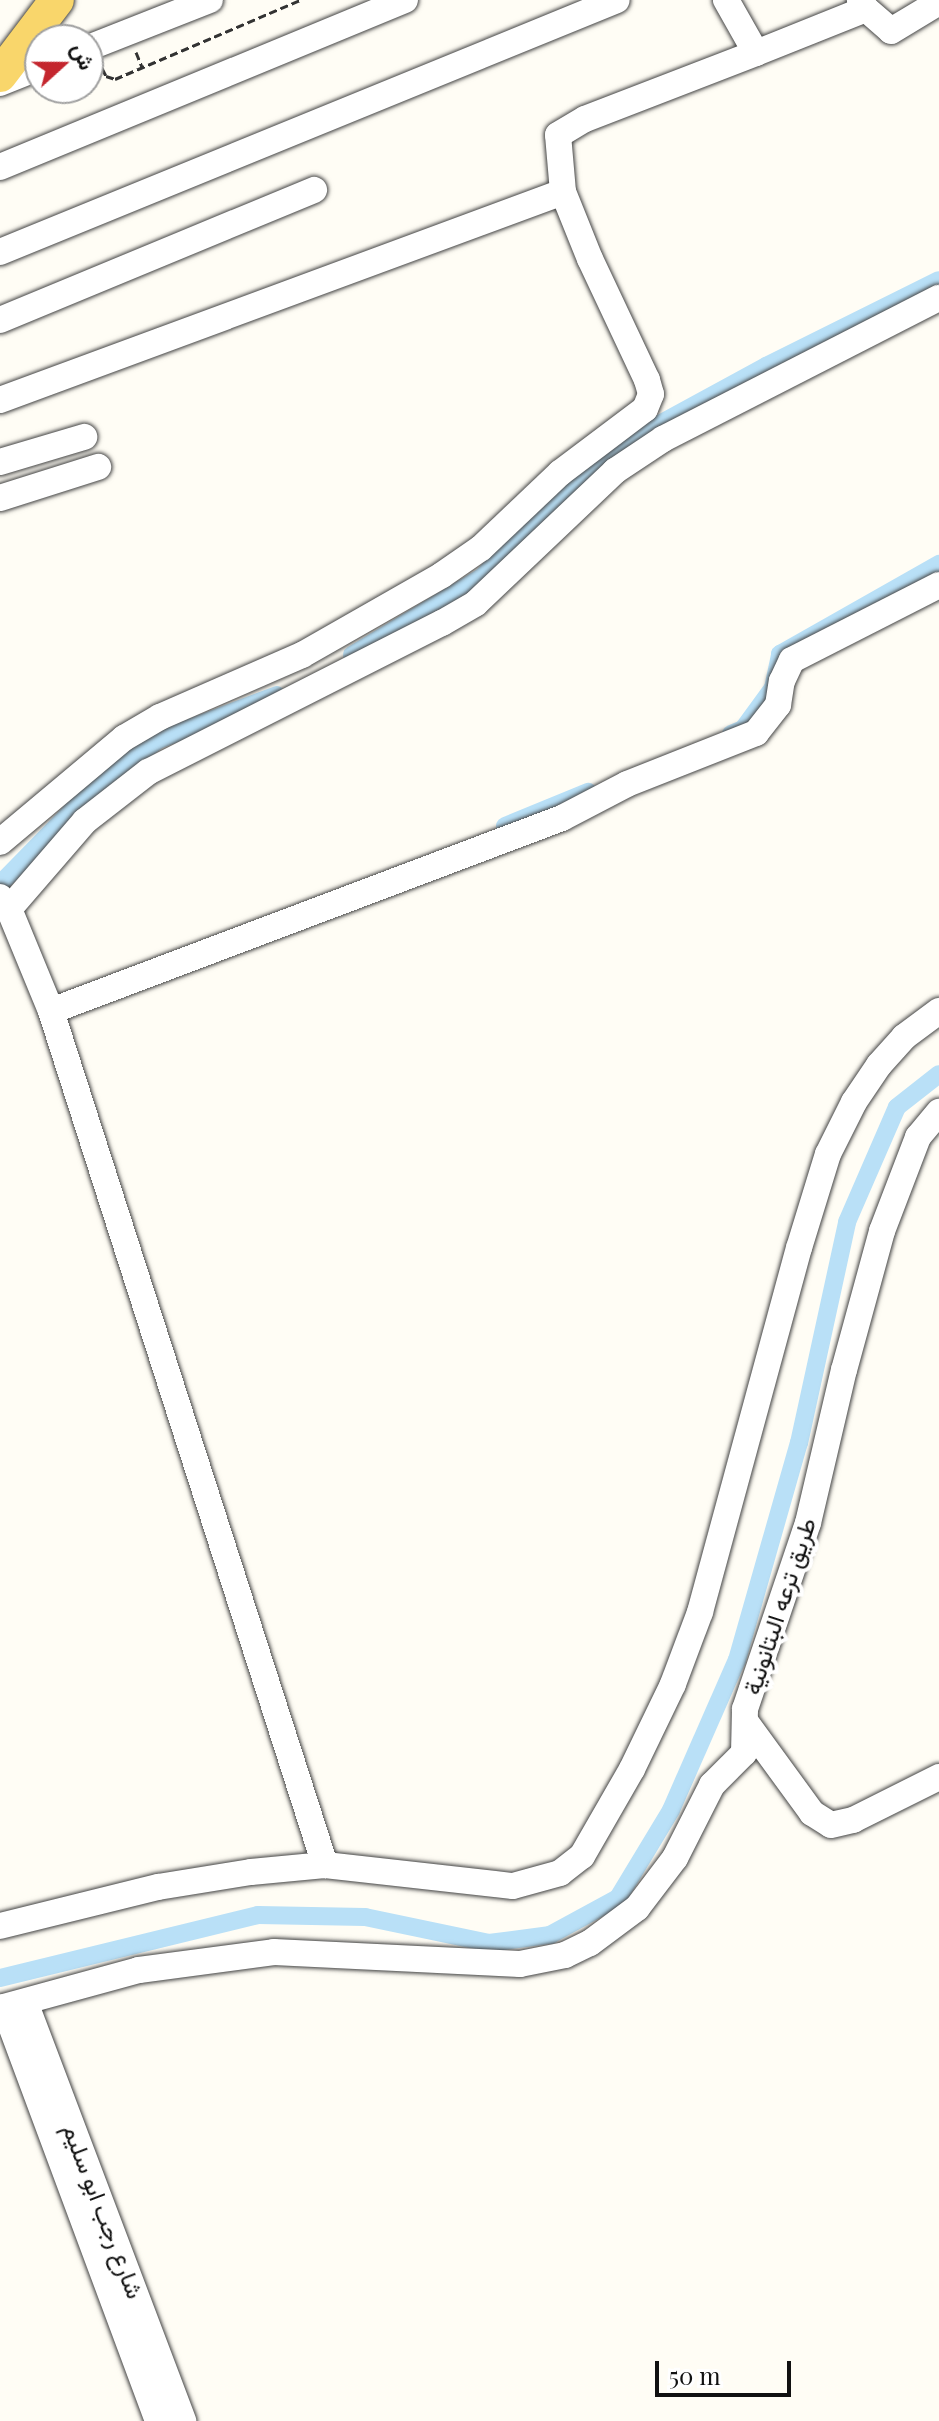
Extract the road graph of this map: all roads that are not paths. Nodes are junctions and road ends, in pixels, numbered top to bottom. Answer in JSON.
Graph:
{"nodes":[{"id":1,"x":57,"y":0,"type":"edge"},
{"id":2,"x":210,"y":0,"type":"edge"},
{"id":3,"x":405,"y":0,"type":"edge"},
{"id":4,"x":617,"y":0,"type":"edge"},
{"id":5,"x":726,"y":0,"type":"edge"},
{"id":6,"x":939,"y":2,"type":"edge"},
{"id":7,"x":863,"y":5,"type":"edge"},
{"id":8,"x":104,"y":42,"type":"edge"},
{"id":9,"x":756,"y":53,"type":"junction"},
{"id":10,"x":24,"y":73,"type":"edge"},
{"id":11,"x":0,"y":75,"type":"edge"},
{"id":12,"x":0,"y":83,"type":"edge"},
{"id":13,"x":0,"y":167,"type":"edge"},
{"id":14,"x":314,"y":190,"type":"dead end"},
{"id":15,"x":563,"y":192,"type":"junction"},
{"id":16,"x":0,"y":252,"type":"edge"},
{"id":17,"x":939,"y":298,"type":"edge"},
{"id":18,"x":0,"y":320,"type":"edge"},
{"id":19,"x":0,"y":400,"type":"edge"},
{"id":20,"x":84,"y":437,"type":"dead end"},
{"id":21,"x":0,"y":462,"type":"edge"},
{"id":22,"x":98,"y":467,"type":"dead end"},
{"id":23,"x":0,"y":498,"type":"edge"},
{"id":24,"x":939,"y":585,"type":"edge"},
{"id":25,"x":0,"y":842,"type":"edge"},
{"id":26,"x":4,"y":902,"type":"edge"},
{"id":27,"x":51,"y":1011,"type":"junction"},
{"id":28,"x":939,"y":1011,"type":"edge"},
{"id":29,"x":939,"y":1112,"type":"edge"},
{"id":30,"x":745,"y":1721,"type":"junction"},
{"id":31,"x":939,"y":1777,"type":"edge"},
{"id":32,"x":325,"y":1865,"type":"junction"},
{"id":33,"x":0,"y":1926,"type":"edge"},
{"id":34,"x":10,"y":2006,"type":"edge"},
{"id":35,"x":158,"y":2421,"type":"edge"},
{"id":36,"x":183,"y":2421,"type":"edge"}],
"edges":[{"from":1,"to":11,"type":"main road"},
{"from":2,"to":8,"type":"street"},
{"from":3,"to":13,"type":"street"},
{"from":4,"to":16,"type":"street"},
{"from":5,"to":9,"type":"street"},
{"from":6,"to":7,"type":"street"},
{"from":7,"to":9,"type":"street"},
{"from":9,"to":15,"type":"street"},
{"from":10,"to":12,"type":"street"},
{"from":14,"to":18,"type":"street"},
{"from":15,"to":19,"type":"street"},
{"from":15,"to":25,"type":"street"},
{"from":17,"to":26,"type":"street"},
{"from":20,"to":21,"type":"street"},
{"from":22,"to":23,"type":"street"},
{"from":24,"to":27,"type":"street"},
{"from":26,"to":27,"type":"street"},
{"from":27,"to":32,"type":"street"},
{"from":28,"to":32,"type":"street"},
{"from":29,"to":30,"type":"street","name":"طريق ترعه البتانونية"},
{"from":30,"to":31,"type":"street"},
{"from":30,"to":34,"type":"street","name":"طريق ترعه البتانونية"},
{"from":32,"to":33,"type":"street"},
{"from":34,"to":35,"type":"street","name":"شارع رجب ابو سليم"},
{"from":34,"to":36,"type":"street","name":"شارع رجب ابو سليم"}]}
